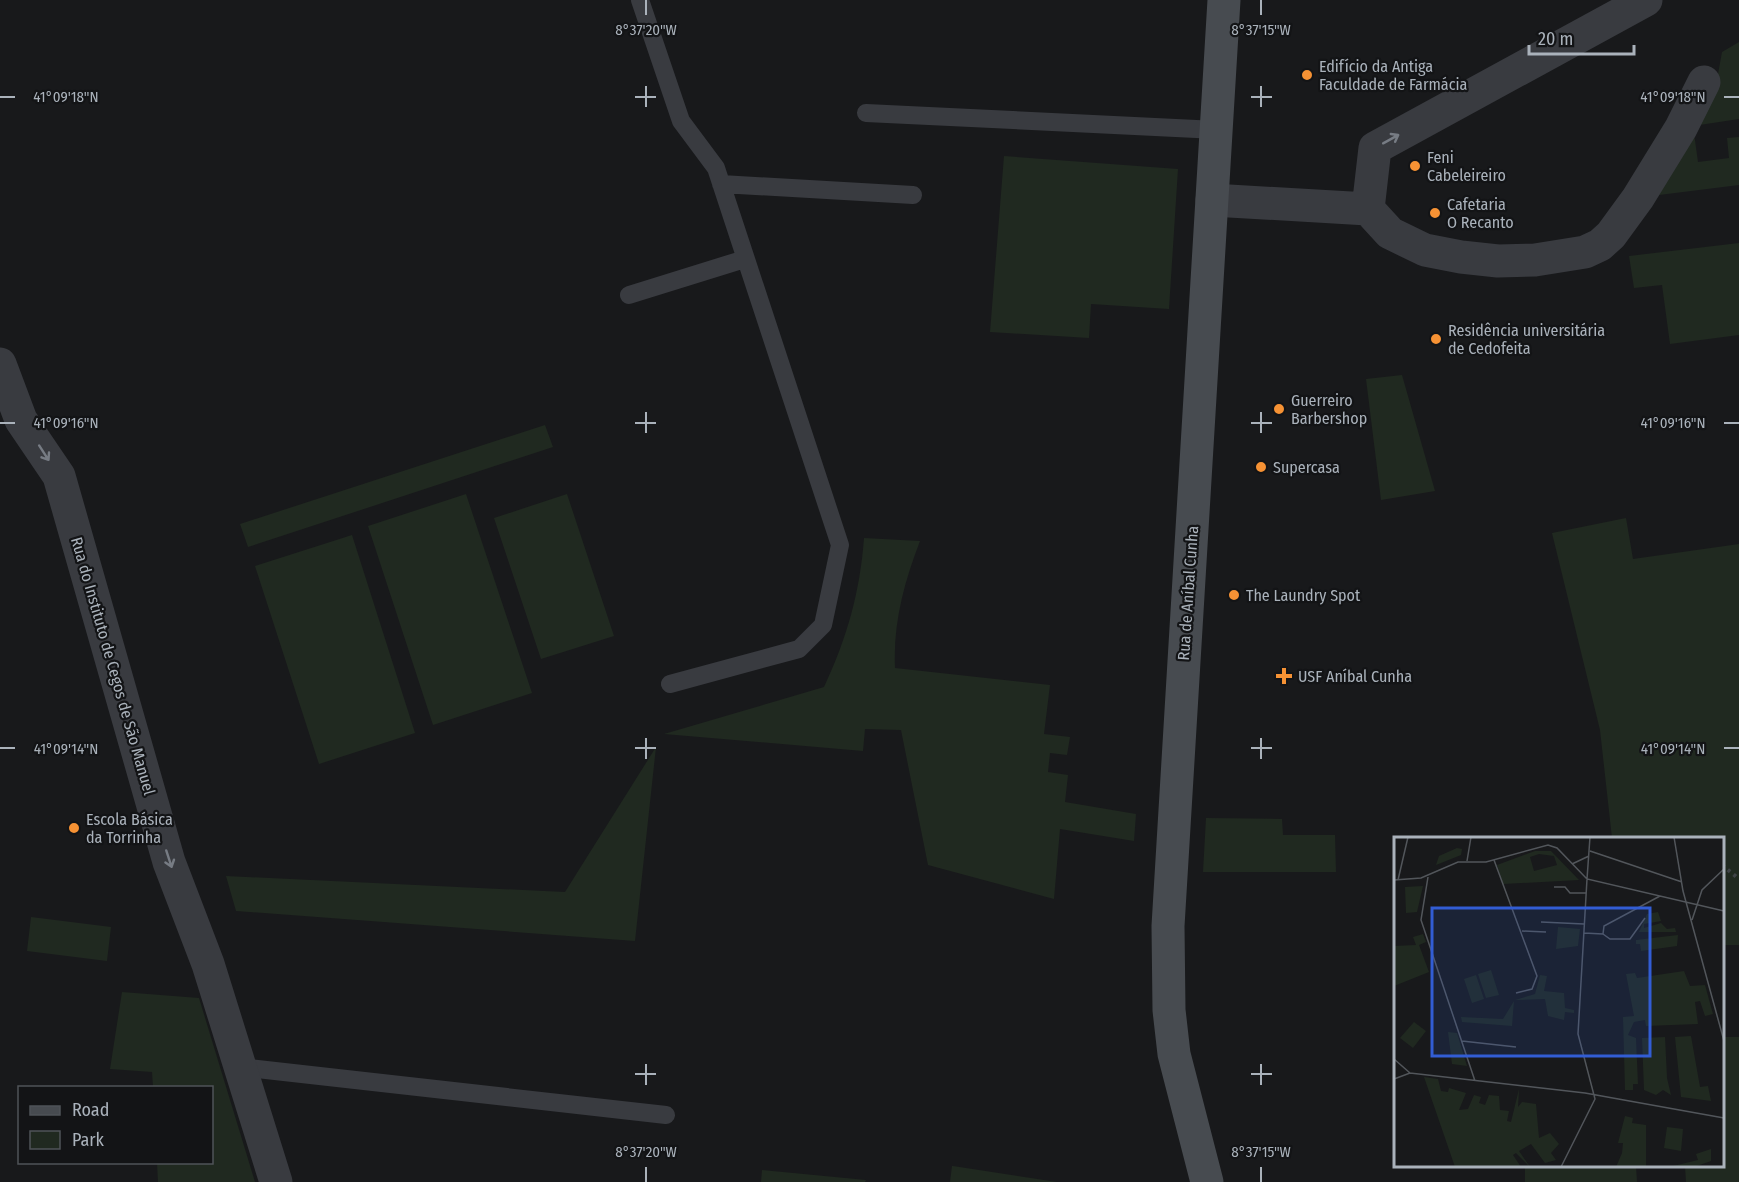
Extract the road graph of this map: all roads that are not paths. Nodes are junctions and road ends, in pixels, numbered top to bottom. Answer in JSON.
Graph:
{"nodes":[{"id":1,"x":640,"y":0,"type":"edge"},
{"id":2,"x":1224,"y":0,"type":"edge"},
{"id":3,"x":1646,"y":0,"type":"edge"},
{"id":4,"x":1704,"y":82,"type":"dead end"},
{"id":5,"x":866,"y":113,"type":"dead end"},
{"id":6,"x":1217,"y":130,"type":"junction"},
{"id":7,"x":721,"y":184,"type":"junction"},
{"id":8,"x":914,"y":195,"type":"dead end"},
{"id":9,"x":1212,"y":200,"type":"junction"},
{"id":10,"x":1368,"y":209,"type":"junction"},
{"id":11,"x":745,"y":258,"type":"junction"},
{"id":12,"x":629,"y":296,"type":"dead end"},
{"id":13,"x":0,"y":364,"type":"edge"},
{"id":14,"x":670,"y":684,"type":"dead end"},
{"id":15,"x":240,"y":1067,"type":"junction"},
{"id":16,"x":666,"y":1114,"type":"dead end"},
{"id":17,"x":276,"y":1182,"type":"edge"},
{"id":18,"x":1207,"y":1182,"type":"edge"}],
"edges":[{"from":1,"to":7,"type":"lane"},
{"from":2,"to":6,"type":"street","name":"Rua de Aníbal Cunha"},
{"from":10,"to":3,"type":"street","one_way":true},
{"from":4,"to":10,"type":"street"},
{"from":5,"to":6,"type":"lane"},
{"from":6,"to":9,"type":"street","name":"Rua de Aníbal Cunha"},
{"from":7,"to":8,"type":"lane"},
{"from":7,"to":11,"type":"lane"},
{"from":9,"to":10,"type":"street"},
{"from":9,"to":18,"type":"street","name":"Rua de Aníbal Cunha"},
{"from":11,"to":12,"type":"lane"},
{"from":11,"to":14,"type":"lane"},
{"from":13,"to":15,"type":"street","name":"Rua do Instituto de Cegos de São Manuel","one_way":true},
{"from":15,"to":16,"type":"lane"},
{"from":15,"to":17,"type":"street","name":"Rua do Instituto de Cegos de São Manuel"}]}
